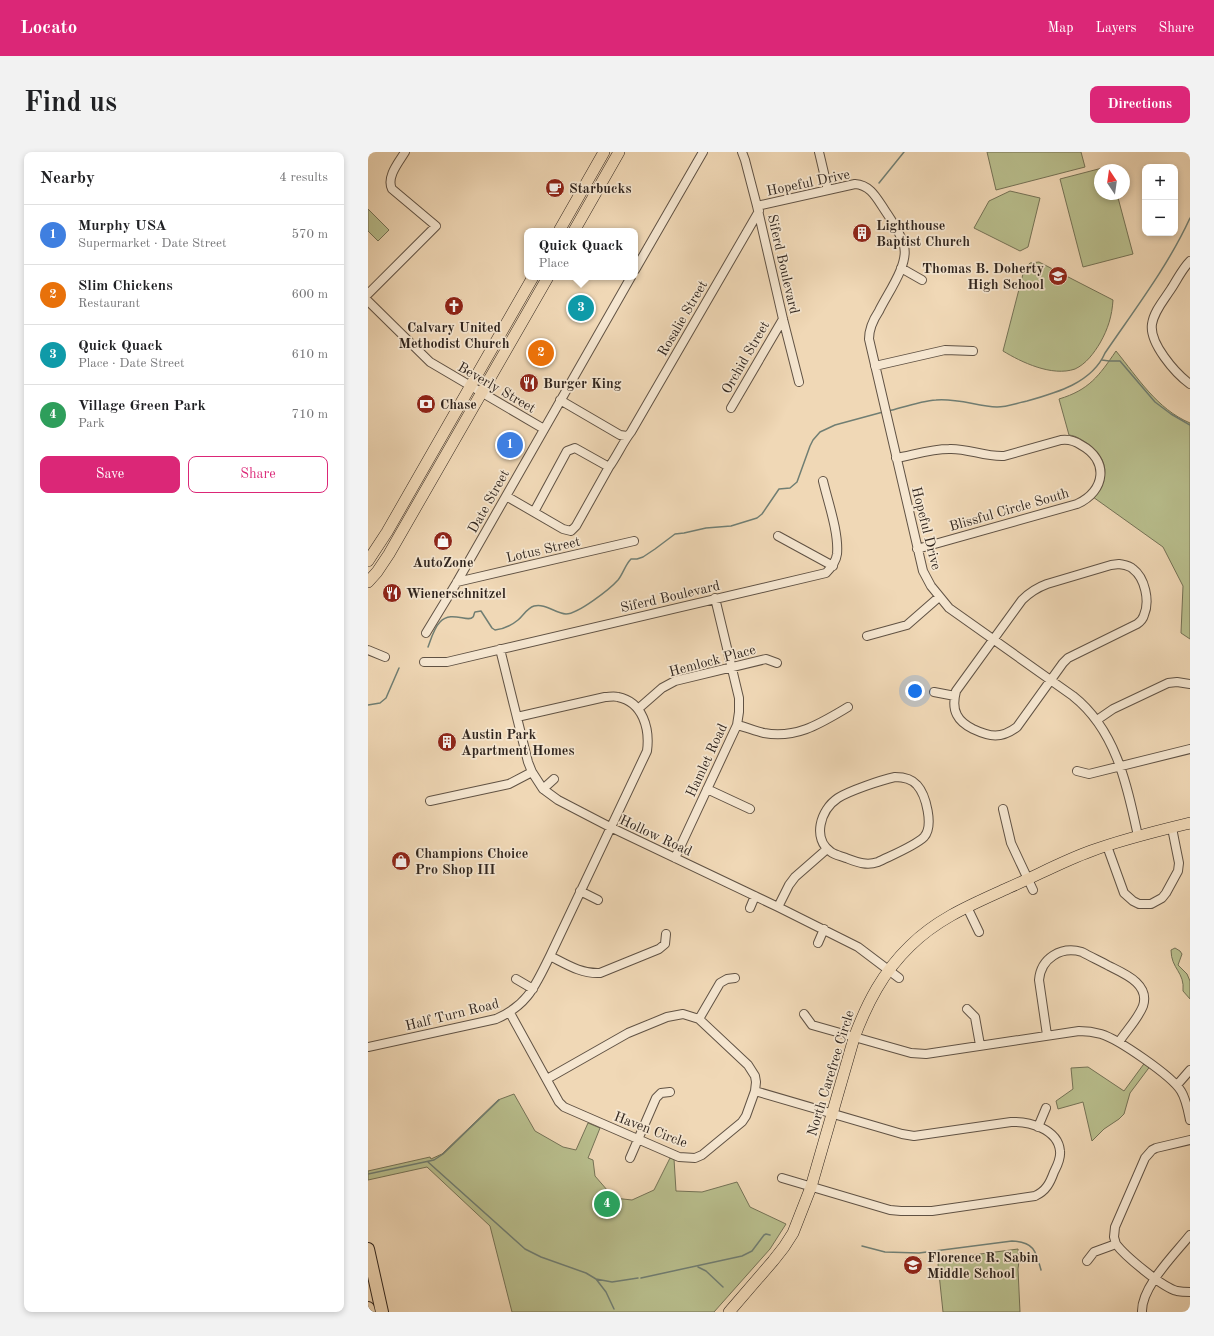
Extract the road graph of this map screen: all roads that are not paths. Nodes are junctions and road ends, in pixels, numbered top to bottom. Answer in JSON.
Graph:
{"nodes":[{"id":1,"x":405,"y":152,"type":"edge"},
{"id":2,"x":604,"y":152,"type":"edge"},
{"id":3,"x":620,"y":152,"type":"edge"},
{"id":4,"x":703,"y":152,"type":"edge"},
{"id":5,"x":742,"y":152,"type":"edge"},
{"id":6,"x":819,"y":152,"type":"edge"},
{"id":7,"x":828,"y":190,"type":"junction"},
{"id":8,"x":758,"y":208,"type":"junction"},
{"id":9,"x":561,"y":228,"type":"edge"},
{"id":10,"x":576,"y":228,"type":"edge"},
{"id":11,"x":1190,"y":261,"type":"edge"},
{"id":12,"x":638,"y":265,"type":"edge"},
{"id":13,"x":901,"y":268,"type":"junction"},
{"id":14,"x":531,"y":280,"type":"edge"},
{"id":15,"x":546,"y":280,"type":"edge"},
{"id":16,"x":629,"y":280,"type":"edge"},
{"id":17,"x":922,"y":280,"type":"dead end"},
{"id":18,"x":368,"y":294,"type":"edge"},
{"id":19,"x":368,"y":301,"type":"edge"},
{"id":20,"x":783,"y":319,"type":"junction"},
{"id":21,"x":973,"y":351,"type":"dead end"},
{"id":22,"x":875,"y":366,"type":"junction"},
{"id":23,"x":1187,"y":381,"type":"edge"},
{"id":24,"x":799,"y":382,"type":"dead end"},
{"id":25,"x":470,"y":386,"type":"junction"},
{"id":26,"x":482,"y":393,"type":"junction"},
{"id":27,"x":560,"y":400,"type":"junction"},
{"id":28,"x":731,"y":408,"type":"dead end"},
{"id":29,"x":544,"y":429,"type":"junction"},
{"id":30,"x":627,"y":436,"type":"junction"},
{"id":31,"x":896,"y":458,"type":"junction"},
{"id":32,"x":609,"y":467,"type":"junction"},
{"id":33,"x":823,"y":481,"type":"dead end"},
{"id":34,"x":414,"y":484,"type":"junction"},
{"id":35,"x":506,"y":496,"type":"junction"},
{"id":36,"x":419,"y":502,"type":"junction"},
{"id":37,"x":534,"y":512,"type":"junction"},
{"id":38,"x":778,"y":536,"type":"dead end"},
{"id":39,"x":634,"y":541,"type":"dead end"},
{"id":40,"x":917,"y":549,"type":"junction"},
{"id":41,"x":370,"y":559,"type":"edge"},
{"id":42,"x":833,"y":566,"type":"junction"},
{"id":43,"x":368,"y":571,"type":"edge"},
{"id":44,"x":368,"y":582,"type":"edge"},
{"id":45,"x":457,"y":582,"type":"junction"},
{"id":46,"x":939,"y":597,"type":"junction"},
{"id":47,"x":715,"y":598,"type":"junction"},
{"id":48,"x":426,"y":633,"type":"dead end"},
{"id":49,"x":867,"y":636,"type":"dead end"},
{"id":50,"x":994,"y":640,"type":"junction"},
{"id":51,"x":500,"y":649,"type":"junction"},
{"id":52,"x":368,"y":650,"type":"edge"},
{"id":53,"x":385,"y":657,"type":"dead end"},
{"id":54,"x":424,"y":662,"type":"dead end"},
{"id":55,"x":777,"y":663,"type":"dead end"},
{"id":56,"x":731,"y":667,"type":"junction"},
{"id":57,"x":1051,"y":680,"type":"junction"},
{"id":58,"x":1190,"y":684,"type":"edge"},
{"id":59,"x":934,"y":692,"type":"dead end"},
{"id":60,"x":955,"y":696,"type":"junction"},
{"id":61,"x":848,"y":707,"type":"dead end"},
{"id":62,"x":638,"y":709,"type":"junction"},
{"id":63,"x":517,"y":717,"type":"junction"},
{"id":64,"x":1098,"y":720,"type":"junction"},
{"id":65,"x":737,"y":725,"type":"junction"},
{"id":66,"x":1190,"y":749,"type":"edge"},
{"id":67,"x":1120,"y":766,"type":"junction"},
{"id":68,"x":1077,"y":771,"type":"dead end"},
{"id":69,"x":532,"y":772,"type":"junction"},
{"id":70,"x":554,"y":779,"type":"dead end"},
{"id":71,"x":543,"y":789,"type":"junction"},
{"id":72,"x":707,"y":789,"type":"junction"},
{"id":73,"x":430,"y":801,"type":"dead end"},
{"id":74,"x":750,"y":809,"type":"dead end"},
{"id":75,"x":1003,"y":809,"type":"dead end"},
{"id":76,"x":1190,"y":823,"type":"edge"},
{"id":77,"x":610,"y":827,"type":"junction"},
{"id":78,"x":1172,"y":828,"type":"junction"},
{"id":79,"x":1138,"y":836,"type":"junction"},
{"id":80,"x":1107,"y":846,"type":"junction"},
{"id":81,"x":827,"y":849,"type":"junction"},
{"id":82,"x":675,"y":858,"type":"junction"},
{"id":83,"x":1028,"y":879,"type":"junction"},
{"id":84,"x":1033,"y":890,"type":"dead end"},
{"id":85,"x":580,"y":891,"type":"junction"},
{"id":86,"x":755,"y":896,"type":"junction"},
{"id":87,"x":598,"y":900,"type":"dead end"},
{"id":88,"x":778,"y":907,"type":"junction"},
{"id":89,"x":967,"y":907,"type":"junction"},
{"id":90,"x":750,"y":908,"type":"dead end"},
{"id":91,"x":824,"y":929,"type":"junction"},
{"id":92,"x":979,"y":932,"type":"dead end"},
{"id":93,"x":666,"y":934,"type":"dead end"},
{"id":94,"x":818,"y":943,"type":"dead end"},
{"id":95,"x":550,"y":956,"type":"junction"},
{"id":96,"x":888,"y":970,"type":"junction"},
{"id":97,"x":735,"y":978,"type":"dead end"},
{"id":98,"x":899,"y":978,"type":"dead end"},
{"id":99,"x":516,"y":979,"type":"dead end"},
{"id":100,"x":533,"y":989,"type":"junction"},
{"id":101,"x":967,"y":1009,"type":"dead end"},
{"id":102,"x":510,"y":1013,"type":"junction"},
{"id":103,"x":804,"y":1014,"type":"dead end"},
{"id":104,"x":699,"y":1018,"type":"junction"},
{"id":105,"x":1047,"y":1035,"type":"junction"},
{"id":106,"x":854,"y":1038,"type":"junction"},
{"id":107,"x":1119,"y":1042,"type":"junction"},
{"id":108,"x":980,"y":1045,"type":"junction"},
{"id":109,"x":368,"y":1047,"type":"edge"},
{"id":110,"x":1190,"y":1070,"type":"edge"},
{"id":111,"x":547,"y":1079,"type":"junction"},
{"id":112,"x":1177,"y":1085,"type":"junction"},
{"id":113,"x":755,"y":1091,"type":"junction"},
{"id":114,"x":670,"y":1092,"type":"dead end"},
{"id":115,"x":1046,"y":1108,"type":"dead end"},
{"id":116,"x":832,"y":1113,"type":"junction"},
{"id":117,"x":1190,"y":1120,"type":"edge"},
{"id":118,"x":1038,"y":1127,"type":"junction"},
{"id":119,"x":638,"y":1139,"type":"junction"},
{"id":120,"x":1190,"y":1140,"type":"edge"},
{"id":121,"x":630,"y":1158,"type":"dead end"},
{"id":122,"x":782,"y":1178,"type":"dead end"},
{"id":123,"x":811,"y":1187,"type":"junction"},
{"id":124,"x":1190,"y":1234,"type":"edge"},
{"id":125,"x":1116,"y":1244,"type":"junction"},
{"id":126,"x":368,"y":1249,"type":"edge"},
{"id":127,"x":1087,"y":1261,"type":"dead end"},
{"id":128,"x":1155,"y":1278,"type":"junction"},
{"id":129,"x":1190,"y":1292,"type":"edge"},
{"id":130,"x":368,"y":1308,"type":"edge"},
{"id":131,"x":369,"y":1312,"type":"edge"},
{"id":132,"x":382,"y":1312,"type":"edge"},
{"id":133,"x":729,"y":1312,"type":"edge"},
{"id":134,"x":1142,"y":1312,"type":"edge"}],
"edges":[{"from":1,"to":18,"type":"street"},
{"from":2,"to":9,"type":"main road"},
{"from":3,"to":10,"type":"main road"},
{"from":4,"to":12,"type":"street"},
{"from":5,"to":8,"type":"street","name":"Siferd Boulevard"},
{"from":6,"to":7,"type":"street"},
{"from":7,"to":8,"type":"street","name":"Hopeful Drive"},
{"from":7,"to":13,"type":"street","name":"Hopeful Drive"},
{"from":8,"to":20,"type":"street","name":"Siferd Boulevard"},
{"from":8,"to":30,"type":"street","name":"Rosalie Street"},
{"from":11,"to":23,"type":"street"},
{"from":13,"to":17,"type":"street"},
{"from":13,"to":22,"type":"street","name":"Hopeful Drive"},
{"from":14,"to":25,"type":"main road"},
{"from":15,"to":26,"type":"main road"},
{"from":16,"to":27,"type":"street","name":"Date Street"},
{"from":19,"to":25,"type":"street","name":"Beverly Street"},
{"from":20,"to":24,"type":"street","name":"Siferd Boulevard"},
{"from":20,"to":28,"type":"street","name":"Orchid Street"},
{"from":21,"to":22,"type":"street"},
{"from":22,"to":31,"type":"street","name":"Hopeful Drive"},
{"from":25,"to":26,"type":"street","name":"Beverly Street"},
{"from":25,"to":34,"type":"main road"},
{"from":26,"to":29,"type":"street","name":"Beverly Street"},
{"from":26,"to":36,"type":"main road"},
{"from":27,"to":29,"type":"street","name":"Date Street"},
{"from":27,"to":30,"type":"street"},
{"from":29,"to":35,"type":"street","name":"Date Street"},
{"from":30,"to":32,"type":"street","name":"Rosalie Street"},
{"from":31,"to":40,"type":"street","name":"Hopeful Drive"},
{"from":31,"to":40,"type":"street","name":"Blissful Circle South"},
{"from":32,"to":37,"type":"street","name":"Rosalie Street"},
{"from":32,"to":37,"type":"street"},
{"from":33,"to":42,"type":"street"},
{"from":34,"to":36,"type":"main road"},
{"from":34,"to":41,"type":"main road"},
{"from":35,"to":37,"type":"street"},
{"from":35,"to":45,"type":"street","name":"Date Street"},
{"from":36,"to":44,"type":"main road"},
{"from":38,"to":42,"type":"street"},
{"from":39,"to":45,"type":"street","name":"Lotus Street"},
{"from":40,"to":46,"type":"street","name":"Hopeful Drive"},
{"from":41,"to":43,"type":"main road"},
{"from":42,"to":47,"type":"street","name":"Siferd Boulevard"},
{"from":45,"to":48,"type":"street","name":"Date Street"},
{"from":46,"to":49,"type":"street"},
{"from":46,"to":50,"type":"street","name":"Hopeful Drive"},
{"from":47,"to":51,"type":"street","name":"Siferd Boulevard"},
{"from":47,"to":56,"type":"street","name":"Hamlet Road"},
{"from":50,"to":57,"type":"street","name":"Hopeful Drive"},
{"from":50,"to":57,"type":"street"},
{"from":50,"to":60,"type":"street"},
{"from":51,"to":54,"type":"street","name":"Siferd Boulevard"},
{"from":51,"to":63,"type":"street","name":"Hollow Road"},
{"from":52,"to":53,"type":"street"},
{"from":55,"to":56,"type":"street","name":"Hemlock Place"},
{"from":56,"to":62,"type":"street","name":"Hemlock Place"},
{"from":56,"to":65,"type":"street","name":"Hamlet Road"},
{"from":57,"to":60,"type":"street"},
{"from":57,"to":64,"type":"street","name":"Hopeful Drive"},
{"from":58,"to":64,"type":"street"},
{"from":59,"to":60,"type":"street"},
{"from":61,"to":65,"type":"street"},
{"from":62,"to":63,"type":"street"},
{"from":62,"to":77,"type":"street","name":"Half Turn Road"},
{"from":63,"to":69,"type":"street","name":"Hollow Road"},
{"from":64,"to":67,"type":"street","name":"Hopeful Drive"},
{"from":65,"to":72,"type":"street","name":"Hamlet Road"},
{"from":66,"to":67,"type":"street"},
{"from":67,"to":68,"type":"street"},
{"from":67,"to":79,"type":"street","name":"Hopeful Drive"},
{"from":69,"to":71,"type":"street","name":"Hollow Road"},
{"from":69,"to":73,"type":"street"},
{"from":70,"to":71,"type":"street"},
{"from":71,"to":77,"type":"street","name":"Hollow Road"},
{"from":72,"to":74,"type":"street"},
{"from":72,"to":82,"type":"street","name":"Hamlet Road"},
{"from":75,"to":83,"type":"street"},
{"from":76,"to":78,"type":"main road","name":"North Carefree Circle"},
{"from":77,"to":82,"type":"street","name":"Hollow Road"},
{"from":77,"to":85,"type":"street","name":"Half Turn Road"},
{"from":78,"to":79,"type":"main road","name":"North Carefree Circle"},
{"from":78,"to":80,"type":"street"},
{"from":79,"to":80,"type":"main road","name":"North Carefree Circle"},
{"from":80,"to":83,"type":"main road","name":"North Carefree Circle"},
{"from":81,"to":81,"type":"street"},
{"from":81,"to":88,"type":"street"},
{"from":82,"to":86,"type":"street","name":"Hollow Road"},
{"from":83,"to":84,"type":"street"},
{"from":83,"to":89,"type":"main road","name":"North Carefree Circle"},
{"from":85,"to":87,"type":"street"},
{"from":85,"to":95,"type":"street","name":"Half Turn Road"},
{"from":86,"to":88,"type":"street","name":"Hollow Road"},
{"from":86,"to":90,"type":"street"},
{"from":88,"to":91,"type":"street","name":"Hollow Road"},
{"from":89,"to":92,"type":"street"},
{"from":89,"to":96,"type":"main road","name":"North Carefree Circle"},
{"from":91,"to":94,"type":"street"},
{"from":91,"to":96,"type":"street","name":"Hollow Road"},
{"from":93,"to":95,"type":"street"},
{"from":95,"to":100,"type":"street","name":"Half Turn Road"},
{"from":96,"to":98,"type":"street","name":"Hollow Road"},
{"from":96,"to":106,"type":"main road","name":"North Carefree Circle"},
{"from":97,"to":104,"type":"street"},
{"from":99,"to":100,"type":"street"},
{"from":100,"to":102,"type":"street","name":"Half Turn Road"},
{"from":101,"to":108,"type":"street"},
{"from":102,"to":109,"type":"street","name":"Half Turn Road"},
{"from":102,"to":111,"type":"street","name":"Haven Circle"},
{"from":103,"to":106,"type":"street"},
{"from":104,"to":111,"type":"street"},
{"from":104,"to":113,"type":"street","name":"Haven Circle"},
{"from":105,"to":107,"type":"street"},
{"from":105,"to":107,"type":"street"},
{"from":105,"to":108,"type":"street"},
{"from":106,"to":108,"type":"street"},
{"from":106,"to":116,"type":"main road","name":"North Carefree Circle"},
{"from":107,"to":112,"type":"street"},
{"from":110,"to":112,"type":"street"},
{"from":111,"to":119,"type":"street","name":"Haven Circle"},
{"from":112,"to":117,"type":"street"},
{"from":113,"to":116,"type":"street"},
{"from":113,"to":119,"type":"street","name":"Haven Circle"},
{"from":114,"to":119,"type":"street"},
{"from":115,"to":118,"type":"street"},
{"from":116,"to":118,"type":"street"},
{"from":116,"to":123,"type":"main road","name":"North Carefree Circle"},
{"from":118,"to":123,"type":"street"},
{"from":119,"to":121,"type":"street"},
{"from":120,"to":125,"type":"street"},
{"from":122,"to":123,"type":"street"},
{"from":123,"to":133,"type":"main road","name":"North Carefree Circle"},
{"from":124,"to":128,"type":"street"},
{"from":125,"to":127,"type":"street"},
{"from":125,"to":128,"type":"street"},
{"from":126,"to":132,"type":"highway"},
{"from":128,"to":129,"type":"street"},
{"from":128,"to":134,"type":"street"},
{"from":130,"to":131,"type":"highway"}]}
